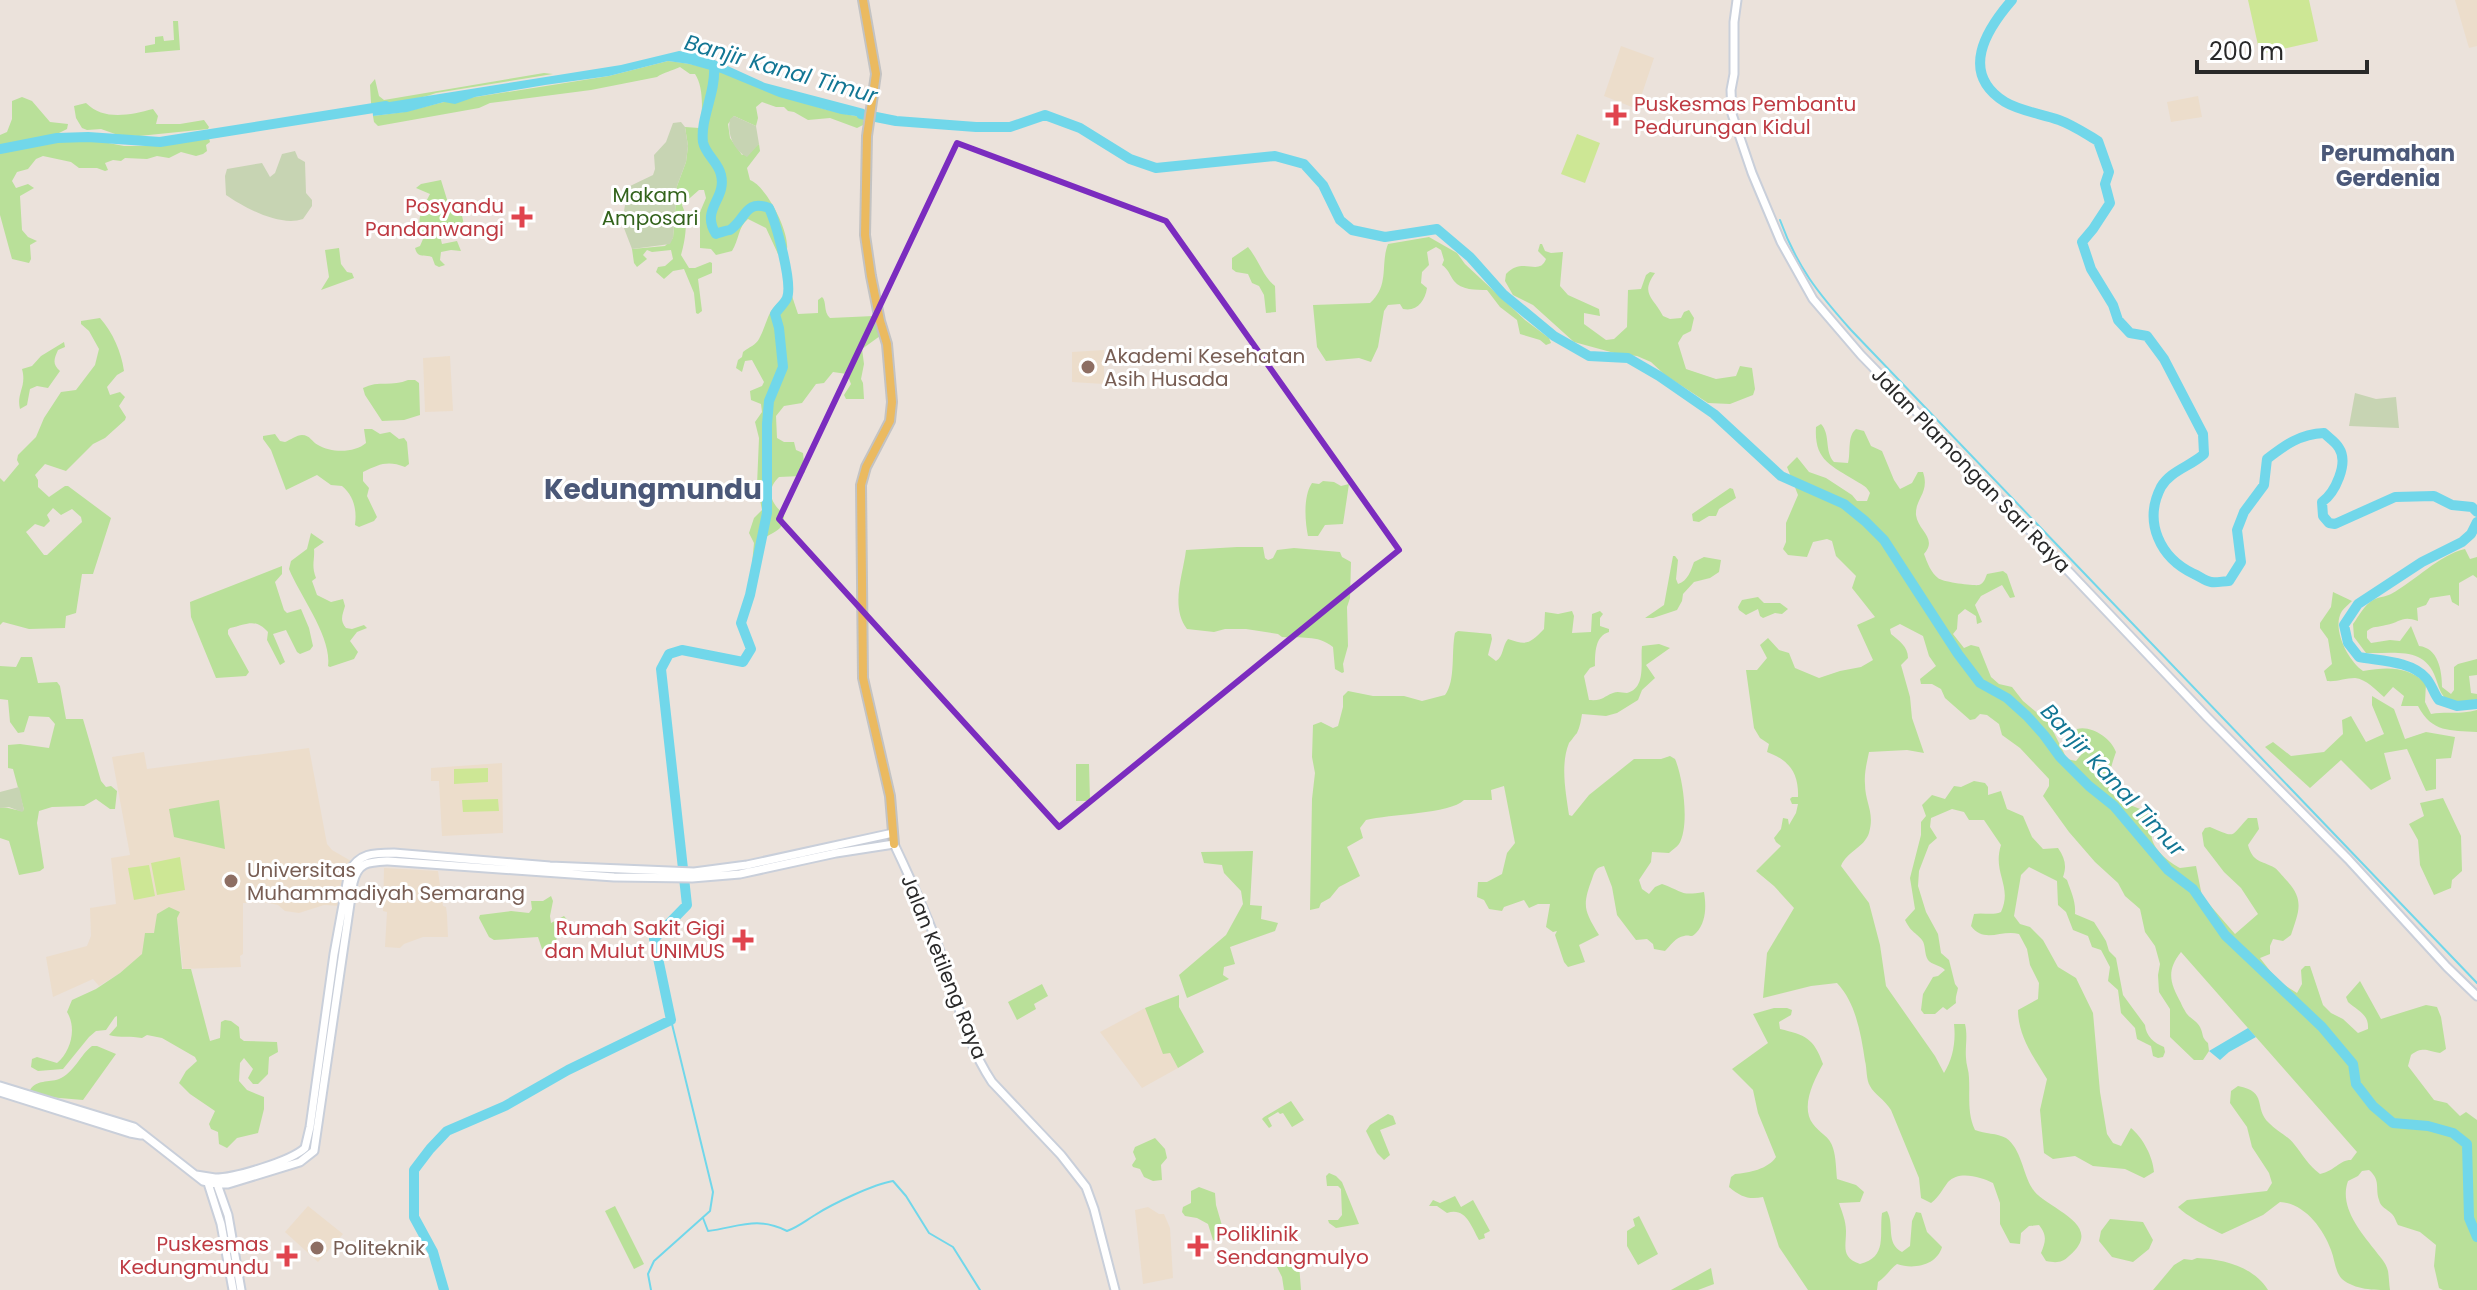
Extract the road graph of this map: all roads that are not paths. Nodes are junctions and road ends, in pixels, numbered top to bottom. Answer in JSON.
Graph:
{"nodes":[{"id":1,"x":863,"y":0,"type":"edge"},
{"id":2,"x":1737,"y":0,"type":"edge"},
{"id":3,"x":893,"y":833,"type":"junction"},
{"id":4,"x":894,"y":844,"type":"junction"},
{"id":5,"x":836,"y":849,"type":"junction"},
{"id":6,"x":2477,"y":996,"type":"edge"},
{"id":7,"x":0,"y":1089,"type":"edge"},
{"id":8,"x":207,"y":1180,"type":"junction"},
{"id":9,"x":217,"y":1181,"type":"junction"},
{"id":10,"x":233,"y":1290,"type":"edge"},
{"id":11,"x":241,"y":1290,"type":"edge"},
{"id":12,"x":1115,"y":1290,"type":"edge"}],
"edges":[{"from":1,"to":3,"type":"main road"},
{"from":2,"to":6,"type":"main road","name":"Jalan Plamongan Sari Raya"},
{"from":3,"to":4,"type":"main road"},
{"from":3,"to":5,"type":"main road"},
{"from":4,"to":5,"type":"main road"},
{"from":4,"to":12,"type":"main road","name":"Jalan Ketileng Raya"},
{"from":5,"to":9,"type":"main road"},
{"from":7,"to":8,"type":"main road"},
{"from":8,"to":9,"type":"main road"},
{"from":8,"to":10,"type":"main road"},
{"from":9,"to":11,"type":"main road"}]}
